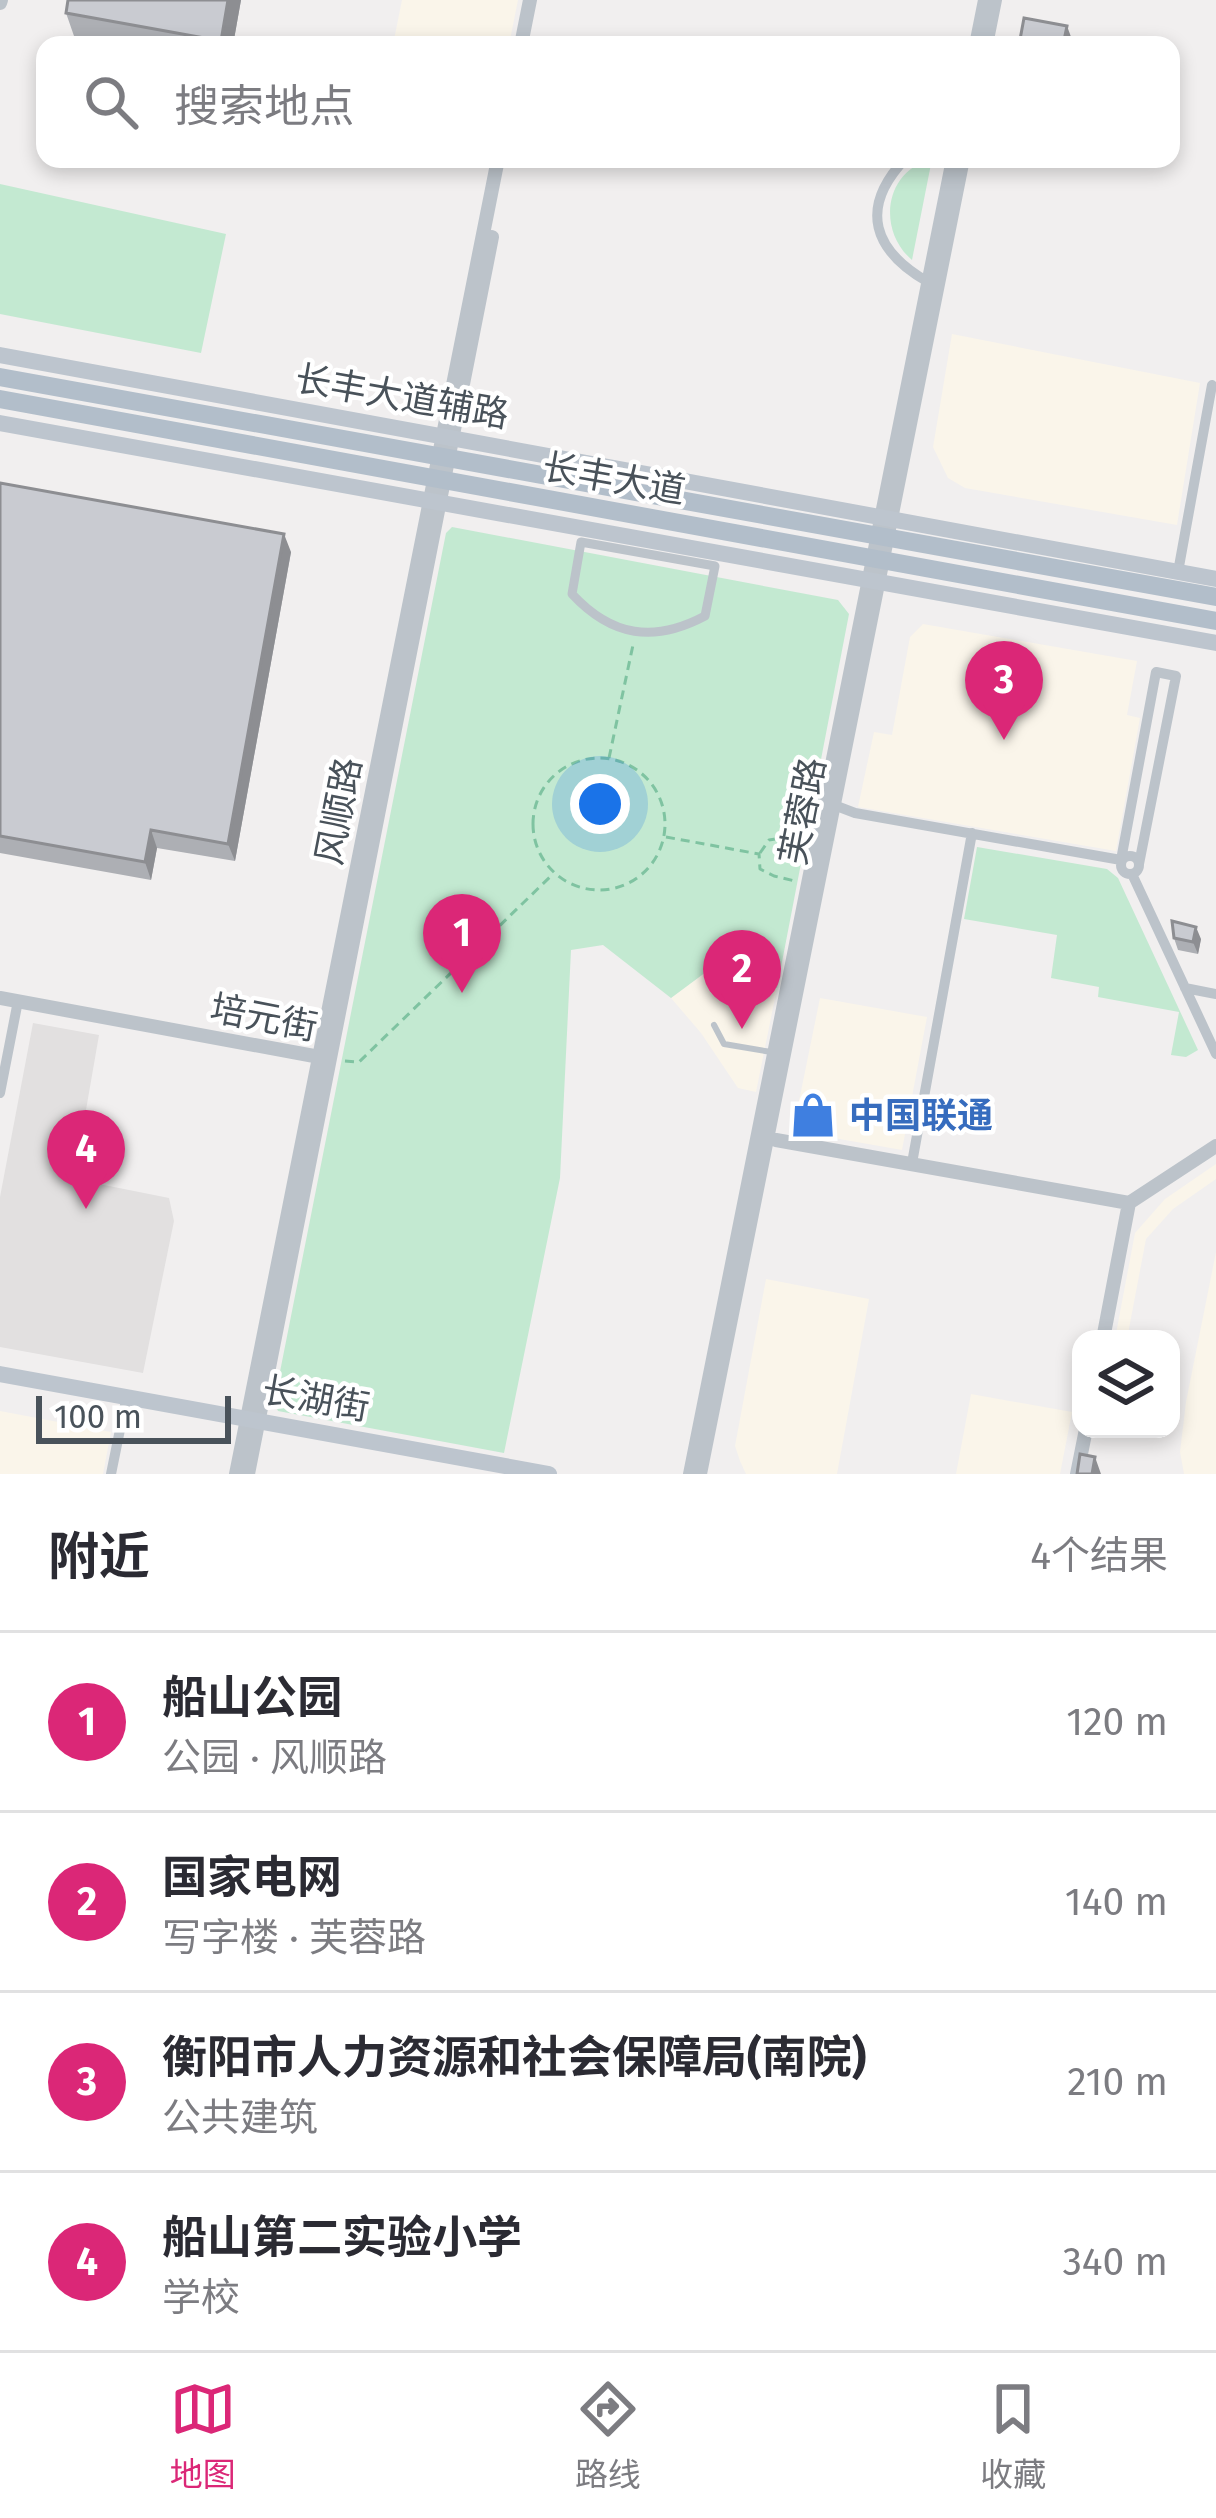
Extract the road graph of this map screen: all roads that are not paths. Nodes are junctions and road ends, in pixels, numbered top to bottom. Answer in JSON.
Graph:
{"nodes":[{"id":1,"x":530,"y":0,"type":"edge"},
{"id":2,"x":539,"y":0,"type":"edge"},
{"id":3,"x":985,"y":0,"type":"edge"},
{"id":4,"x":995,"y":0,"type":"edge"},
{"id":5,"x":523,"y":36,"type":"edge"},
{"id":6,"x":532,"y":36,"type":"edge"},
{"id":7,"x":978,"y":36,"type":"edge"},
{"id":8,"x":988,"y":36,"type":"edge"},
{"id":9,"x":496,"y":168,"type":"edge"},
{"id":10,"x":506,"y":168,"type":"edge"},
{"id":11,"x":898,"y":168,"type":"edge"},
{"id":12,"x":951,"y":168,"type":"edge"},
{"id":13,"x":961,"y":168,"type":"edge"},
{"id":14,"x":928,"y":282,"type":"junction"},
{"id":15,"x":0,"y":356,"type":"edge"},
{"id":16,"x":0,"y":377,"type":"edge"},
{"id":17,"x":1213,"y":386,"type":"dead end"},
{"id":18,"x":0,"y":399,"type":"edge"},
{"id":19,"x":0,"y":423,"type":"edge"},
{"id":20,"x":446,"y":447,"type":"junction"},
{"id":21,"x":440,"y":479,"type":"junction"},
{"id":22,"x":435,"y":502,"type":"junction"},
{"id":23,"x":884,"y":527,"type":"junction"},
{"id":24,"x":878,"y":560,"type":"junction"},
{"id":25,"x":1216,"y":579,"type":"edge"},
{"id":26,"x":1176,"y":580,"type":"junction"},
{"id":27,"x":874,"y":581,"type":"junction"},
{"id":28,"x":1216,"y":597,"type":"edge"},
{"id":29,"x":1216,"y":620,"type":"edge"},
{"id":30,"x":636,"y":632,"type":"joint"},
{"id":31,"x":1216,"y":643,"type":"edge"},
{"id":32,"x":833,"y":809,"type":"junction"},
{"id":33,"x":972,"y":833,"type":"junction"},
{"id":34,"x":1121,"y":860,"type":"junction"},
{"id":35,"x":1136,"y":869,"type":"junction"},
{"id":36,"x":1186,"y":988,"type":"junction"},
{"id":37,"x":1216,"y":994,"type":"edge"},
{"id":38,"x":0,"y":1000,"type":"edge"},
{"id":39,"x":18,"y":1003,"type":"junction"},
{"id":40,"x":714,"y":1025,"type":"dead end"},
{"id":41,"x":775,"y":1053,"type":"junction"},
{"id":42,"x":1216,"y":1054,"type":"edge"},
{"id":43,"x":322,"y":1059,"type":"junction"},
{"id":44,"x":0,"y":1093,"type":"edge"},
{"id":45,"x":776,"y":1140,"type":"dead end"},
{"id":46,"x":1216,"y":1146,"type":"edge"},
{"id":47,"x":912,"y":1163,"type":"junction"},
{"id":48,"x":1130,"y":1204,"type":"junction"},
{"id":49,"x":1105,"y":1330,"type":"edge"},
{"id":50,"x":0,"y":1378,"type":"edge"},
{"id":51,"x":125,"y":1405,"type":"junction"},
{"id":52,"x":252,"y":1424,"type":"junction"},
{"id":53,"x":1084,"y":1438,"type":"edge"},
{"id":54,"x":112,"y":1474,"type":"edge"},
{"id":55,"x":236,"y":1474,"type":"edge"},
{"id":56,"x":248,"y":1474,"type":"edge"},
{"id":57,"x":502,"y":1474,"type":"edge"},
{"id":58,"x":549,"y":1474,"type":"edge"},
{"id":59,"x":691,"y":1474,"type":"edge"},
{"id":60,"x":700,"y":1474,"type":"edge"},
{"id":61,"x":1077,"y":1474,"type":"edge"}],
"edges":[{"from":1,"to":5,"type":"street"},
{"from":2,"to":6,"type":"street"},
{"from":3,"to":7,"type":"street"},
{"from":4,"to":8,"type":"street"},
{"from":9,"to":20,"type":"street","name":"风顺路"},
{"from":10,"to":20,"type":"street","name":"风顺路"},
{"from":11,"to":14,"type":"street"},
{"from":12,"to":14,"type":"street","name":"芙蓉路"},
{"from":13,"to":23,"type":"street","name":"芙蓉路"},
{"from":14,"to":23,"type":"street","name":"芙蓉路"},
{"from":15,"to":20,"type":"main road","name":"长丰大道辅路"},
{"from":16,"to":20,"type":"main road","name":"长丰大道"},
{"from":17,"to":26,"type":"street"},
{"from":18,"to":21,"type":"main road","name":"长丰大道"},
{"from":19,"to":22,"type":"main road"},
{"from":20,"to":21,"type":"street","name":"风顺路"},
{"from":20,"to":23,"type":"main road","name":"长丰大道"},
{"from":21,"to":22,"type":"street","name":"风顺路"},
{"from":21,"to":24,"type":"main road","name":"长丰大道"},
{"from":22,"to":27,"type":"main road"},
{"from":22,"to":43,"type":"street","name":"风顺路"},
{"from":23,"to":24,"type":"street","name":"芙蓉路"},
{"from":23,"to":26,"type":"main road","name":"长丰大道"},
{"from":24,"to":27,"type":"street","name":"芙蓉路"},
{"from":24,"to":29,"type":"main road","name":"长丰大道"},
{"from":25,"to":26,"type":"main road"},
{"from":26,"to":28,"type":"main road","name":"长丰大道"},
{"from":27,"to":31,"type":"main road"},
{"from":27,"to":32,"type":"street","name":"芙蓉路"},
{"from":27,"to":41,"type":"street","name":"芙蓉路"},
{"from":30,"to":30,"type":"street"},
{"from":32,"to":33,"type":"street"},
{"from":32,"to":60,"type":"street","name":"芙蓉路"},
{"from":33,"to":34,"type":"street"},
{"from":33,"to":47,"type":"street"},
{"from":34,"to":35,"type":"street"},
{"from":34,"to":35,"type":"street"},
{"from":35,"to":36,"type":"street"},
{"from":36,"to":37,"type":"street"},
{"from":36,"to":42,"type":"street"},
{"from":38,"to":39,"type":"street","name":"培元街"},
{"from":39,"to":43,"type":"street","name":"培元街"},
{"from":39,"to":44,"type":"street"},
{"from":40,"to":41,"type":"lane"},
{"from":41,"to":59,"type":"street","name":"芙蓉路"},
{"from":43,"to":52,"type":"street","name":"风顺路"},
{"from":45,"to":47,"type":"street"},
{"from":46,"to":48,"type":"street"},
{"from":47,"to":48,"type":"street"},
{"from":48,"to":49,"type":"street"},
{"from":50,"to":51,"type":"main road","name":"长湖街"},
{"from":50,"to":52,"type":"main road","name":"长湖街"},
{"from":51,"to":52,"type":"main road","name":"长湖街"},
{"from":51,"to":54,"type":"street"},
{"from":52,"to":55,"type":"street","name":"风顺路"},
{"from":52,"to":56,"type":"street","name":"风顺路"},
{"from":52,"to":57,"type":"main road","name":"长湖街"},
{"from":52,"to":58,"type":"main road","name":"长湖街"},
{"from":53,"to":61,"type":"street"}]}
